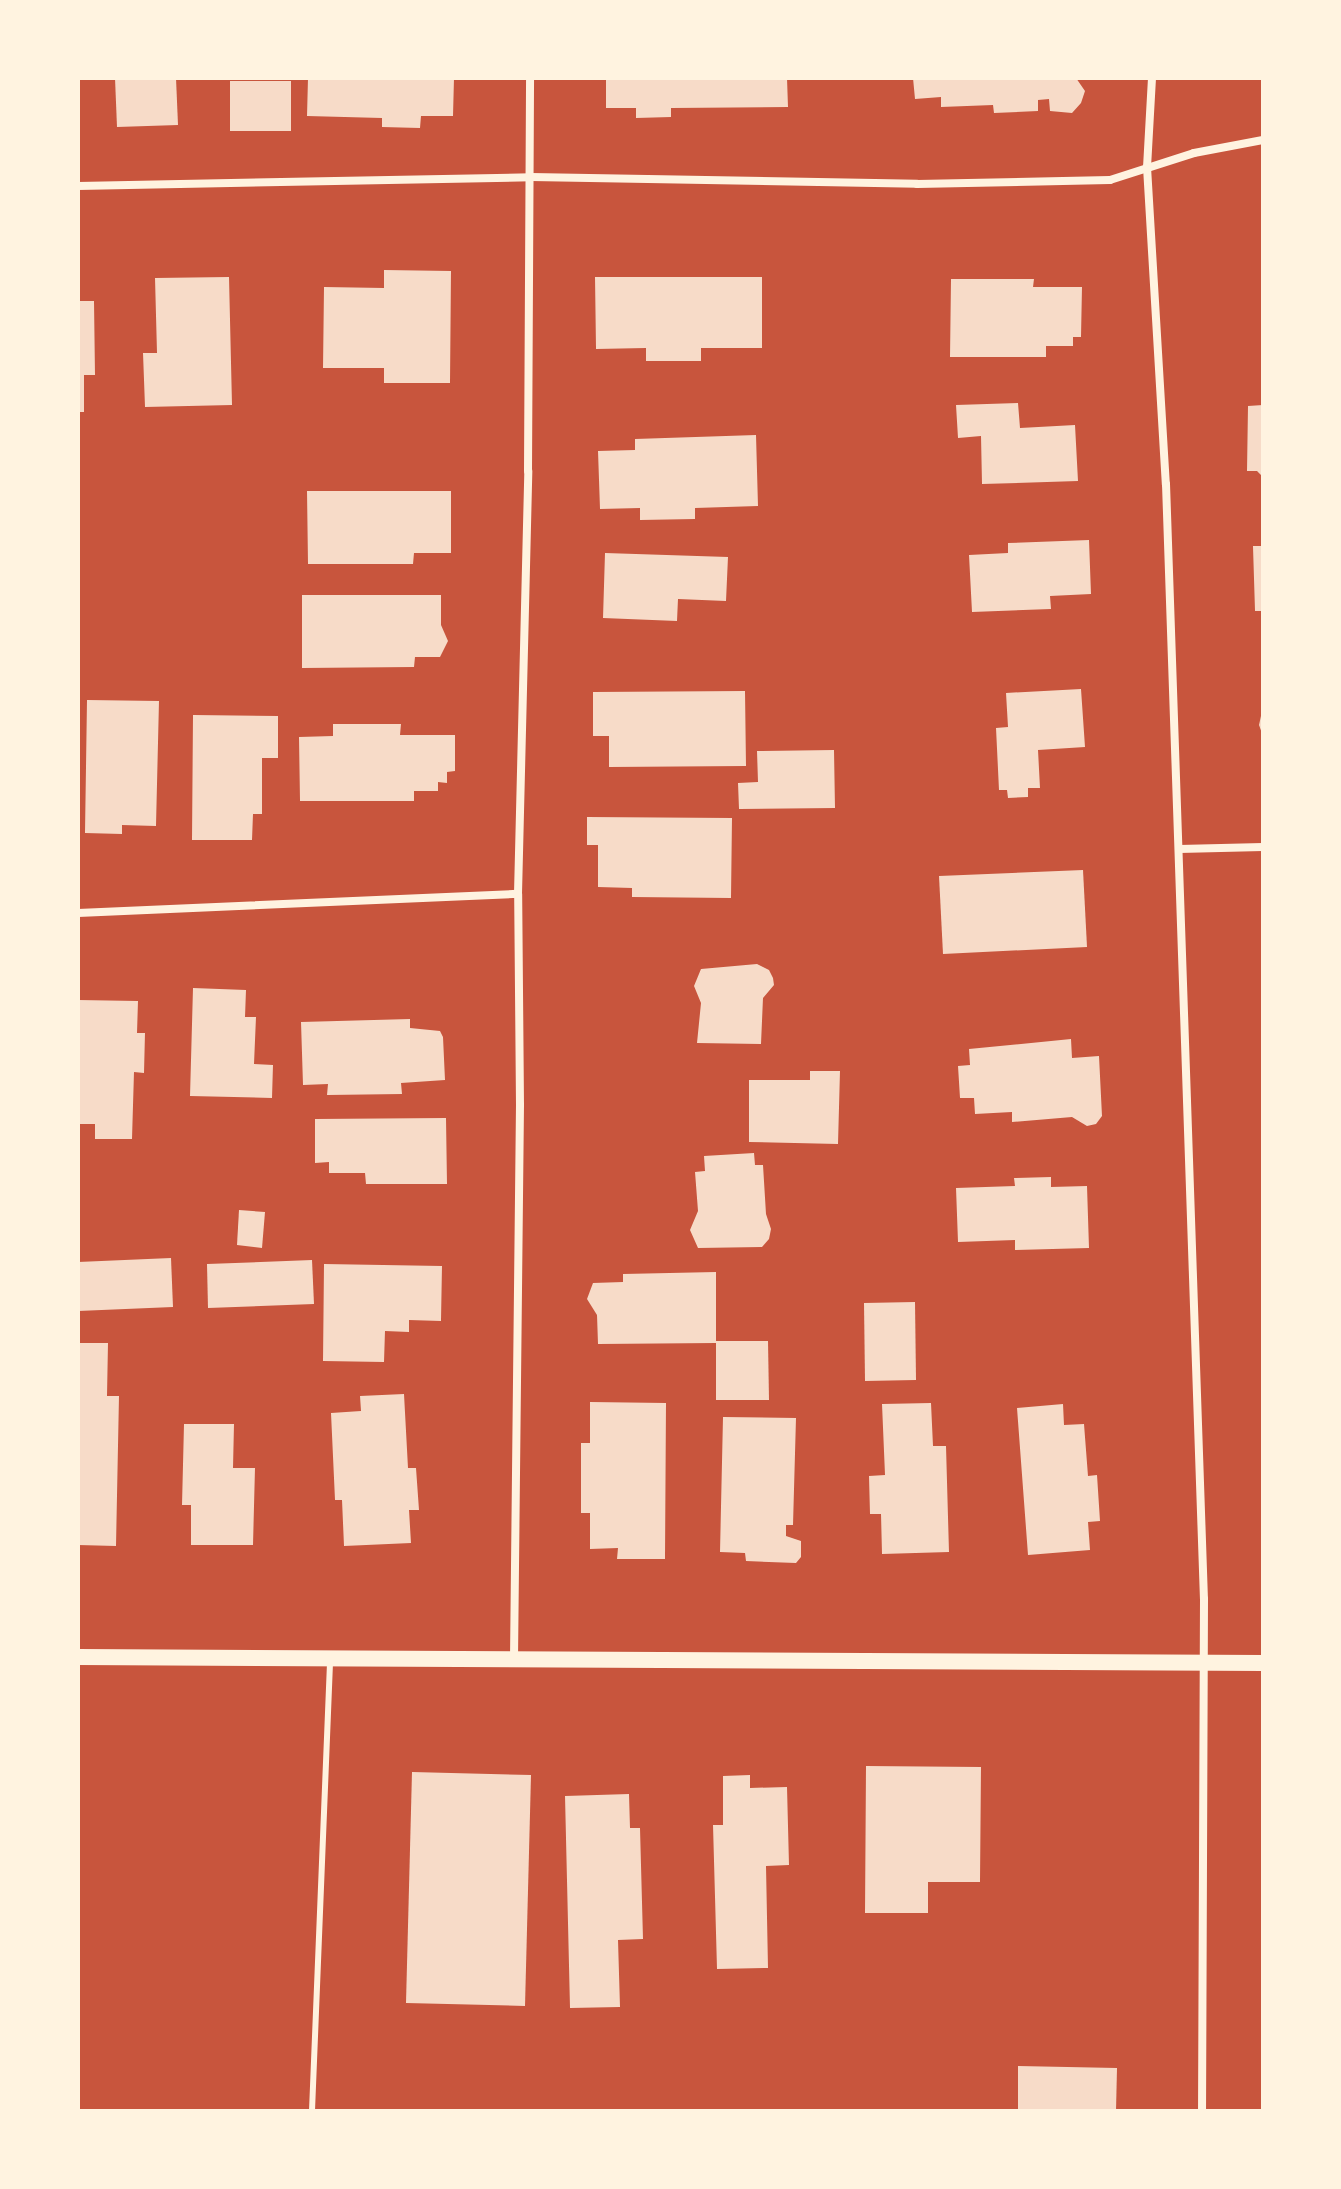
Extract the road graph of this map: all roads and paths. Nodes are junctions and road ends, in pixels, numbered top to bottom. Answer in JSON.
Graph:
{"nodes":[{"id":1,"x":530,"y":78,"type":"edge"},
{"id":2,"x":1152,"y":78,"type":"edge"},
{"id":3,"x":1263,"y":140,"type":"edge"},
{"id":4,"x":1147,"y":167,"type":"junction"},
{"id":5,"x":531,"y":177,"type":"junction"},
{"id":6,"x":78,"y":186,"type":"edge"},
{"id":7,"x":1263,"y":847,"type":"edge"},
{"id":8,"x":1179,"y":849,"type":"junction"},
{"id":9,"x":518,"y":894,"type":"junction"},
{"id":10,"x":78,"y":913,"type":"edge"},
{"id":11,"x":78,"y":1657,"type":"edge"},
{"id":12,"x":330,"y":1659,"type":"junction"},
{"id":13,"x":514,"y":1660,"type":"junction"},
{"id":14,"x":1205,"y":1662,"type":"junction"},
{"id":15,"x":1263,"y":1663,"type":"edge"},
{"id":16,"x":312,"y":2111,"type":"edge"},
{"id":17,"x":1202,"y":2111,"type":"edge"}],
"edges":[{"from":1,"to":5,"type":"street"},
{"from":2,"to":4,"type":"street"},
{"from":3,"to":4,"type":"street"},
{"from":4,"to":5,"type":"street"},
{"from":4,"to":8,"type":"street"},
{"from":5,"to":6,"type":"street"},
{"from":5,"to":9,"type":"street"},
{"from":7,"to":8,"type":"street"},
{"from":8,"to":14,"type":"street"},
{"from":9,"to":10,"type":"street"},
{"from":9,"to":13,"type":"street"},
{"from":11,"to":12,"type":"main road"},
{"from":12,"to":13,"type":"main road"},
{"from":12,"to":16,"type":"lane"},
{"from":13,"to":14,"type":"main road"},
{"from":14,"to":15,"type":"main road"},
{"from":14,"to":17,"type":"street"}]}
